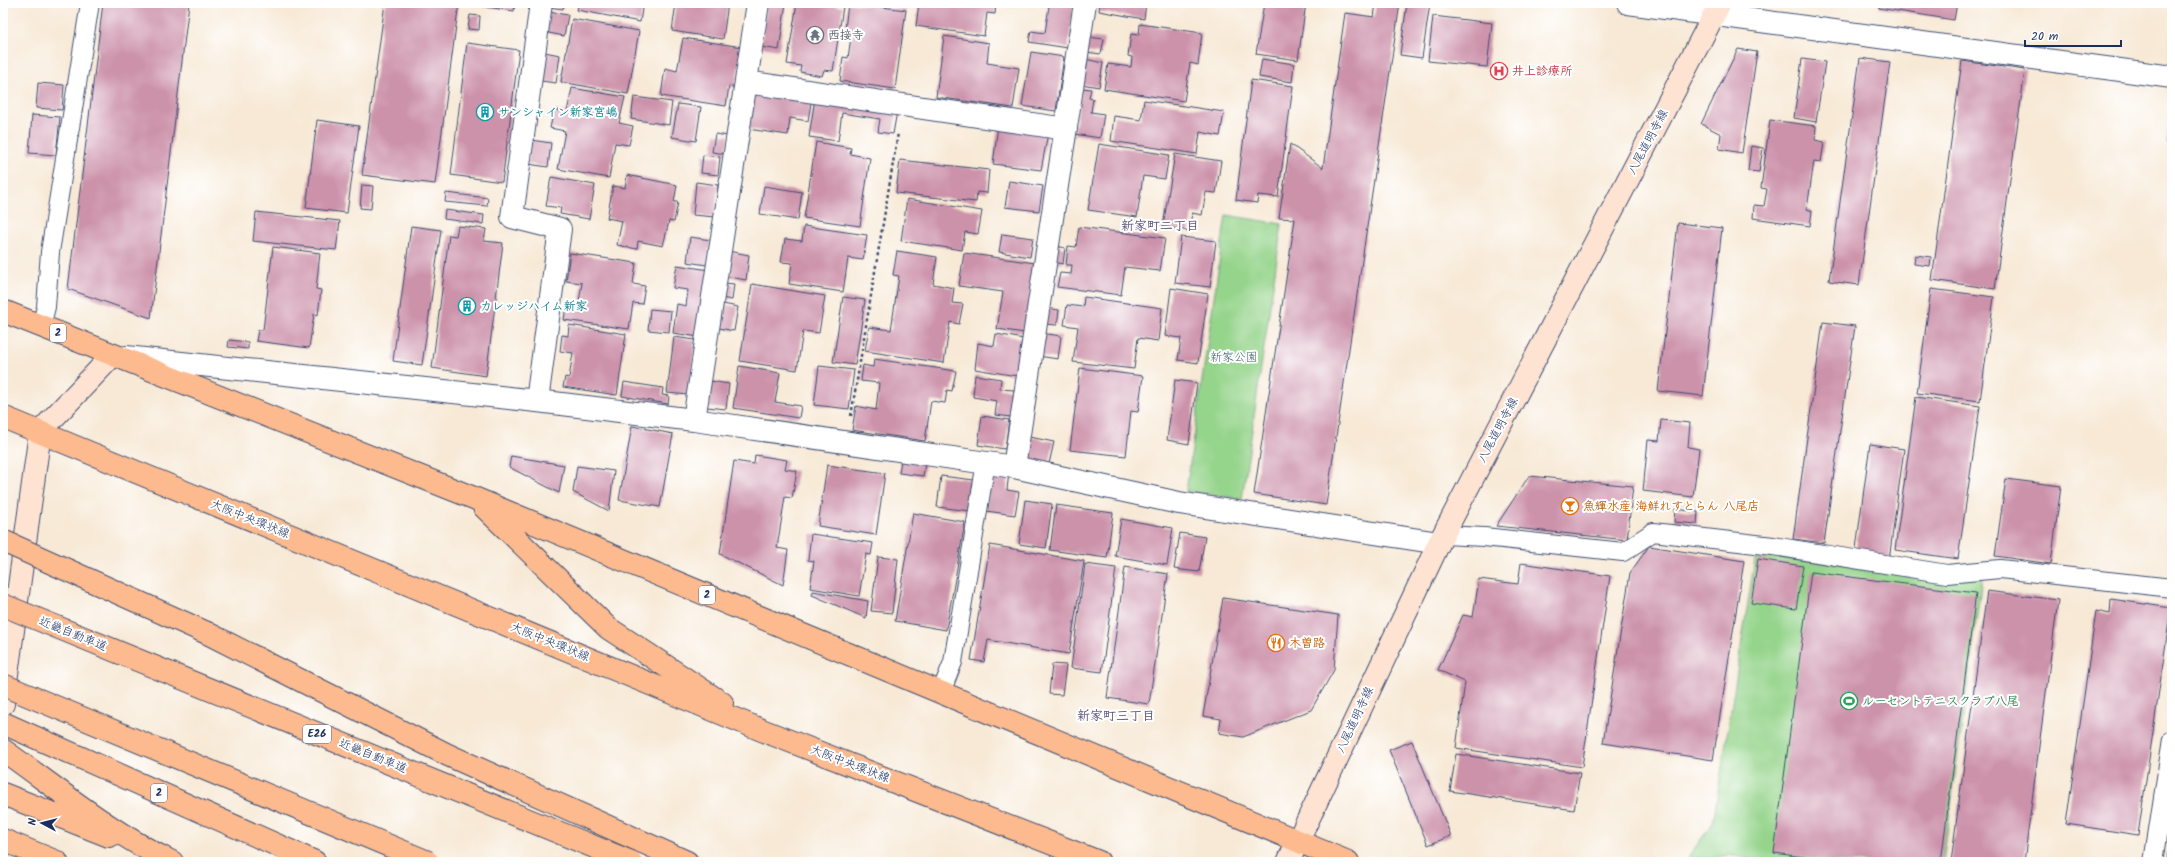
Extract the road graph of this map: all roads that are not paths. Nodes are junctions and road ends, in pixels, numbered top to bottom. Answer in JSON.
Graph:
{"nodes":[{"id":1,"x":90,"y":3,"type":"edge"},
{"id":2,"x":541,"y":3,"type":"edge"},
{"id":3,"x":758,"y":3,"type":"edge"},
{"id":4,"x":1085,"y":3,"type":"edge"},
{"id":5,"x":1628,"y":3,"type":"edge"},
{"id":6,"x":1716,"y":7,"type":"edge"},
{"id":7,"x":2172,"y":77,"type":"edge"},
{"id":8,"x":746,"y":82,"type":"junction"},
{"id":9,"x":1066,"y":129,"type":"junction"},
{"id":10,"x":3,"y":311,"type":"edge"},
{"id":11,"x":41,"y":326,"type":"junction"},
{"id":12,"x":113,"y":355,"type":"junction"},
{"id":13,"x":537,"y":400,"type":"junction"},
{"id":14,"x":3,"y":417,"type":"edge"},
{"id":15,"x":694,"y":420,"type":"junction"},
{"id":16,"x":40,"y":432,"type":"junction"},
{"id":17,"x":986,"y":462,"type":"junction"},
{"id":18,"x":1014,"y":467,"type":"junction"},
{"id":19,"x":474,"y":498,"type":"junction"},
{"id":20,"x":1441,"y":539,"type":"junction"},
{"id":21,"x":3,"y":541,"type":"edge"},
{"id":22,"x":2172,"y":588,"type":"edge"},
{"id":23,"x":3,"y":605,"type":"edge"},
{"id":24,"x":3,"y":685,"type":"edge"},
{"id":25,"x":941,"y":692,"type":"junction"},
{"id":26,"x":3,"y":704,"type":"edge"},
{"id":27,"x":3,"y":723,"type":"edge"},
{"id":28,"x":764,"y":731,"type":"junction"},
{"id":29,"x":2172,"y":739,"type":"edge"},
{"id":30,"x":3,"y":750,"type":"edge"},
{"id":31,"x":3,"y":794,"type":"edge"},
{"id":32,"x":3,"y":840,"type":"edge"},
{"id":33,"x":1297,"y":840,"type":"junction"},
{"id":34,"x":151,"y":852,"type":"junction"},
{"id":35,"x":57,"y":862,"type":"edge"},
{"id":36,"x":172,"y":862,"type":"edge"},
{"id":37,"x":315,"y":862,"type":"edge"},
{"id":38,"x":428,"y":862,"type":"edge"},
{"id":39,"x":631,"y":862,"type":"edge"},
{"id":40,"x":687,"y":862,"type":"edge"},
{"id":41,"x":1099,"y":862,"type":"edge"},
{"id":42,"x":1288,"y":862,"type":"edge"},
{"id":43,"x":1348,"y":862,"type":"edge"},
{"id":44,"x":2153,"y":862,"type":"edge"}],
"edges":[{"from":1,"to":11,"type":"lane"},
{"from":2,"to":13,"type":"street"},
{"from":3,"to":8,"type":"street"},
{"from":4,"to":9,"type":"street"},
{"from":5,"to":6,"type":"street"},
{"from":6,"to":7,"type":"street"},
{"from":6,"to":20,"type":"main road","name":"八尾道明寺線"},
{"from":8,"to":9,"type":"street"},
{"from":8,"to":15,"type":"street"},
{"from":9,"to":18,"type":"street"},
{"from":10,"to":11,"type":"main road","number":"2"},
{"from":11,"to":12,"type":"main road","number":"2"},
{"from":12,"to":13,"type":"street"},
{"from":12,"to":16,"type":"main road"},
{"from":12,"to":19,"type":"main road","number":"2"},
{"from":13,"to":15,"type":"street"},
{"from":14,"to":16,"type":"main road","name":"大阪中央環状線"},
{"from":15,"to":17,"type":"street"},
{"from":16,"to":26,"type":"main road"},
{"from":16,"to":28,"type":"main road","name":"大阪中央環状線"},
{"from":17,"to":18,"type":"street"},
{"from":17,"to":25,"type":"lane"},
{"from":18,"to":20,"type":"street"},
{"from":19,"to":25,"type":"main road","number":"2"},
{"from":19,"to":28,"type":"main road"},
{"from":20,"to":22,"type":"lane"},
{"from":20,"to":33,"type":"main road","name":"八尾道明寺線"},
{"from":21,"to":40,"type":"main road","bridge":true},
{"from":23,"to":39,"type":"main road","name":"近畿自動車道","number":"E26","bridge":true},
{"from":24,"to":38,"type":"main road","bridge":true},
{"from":25,"to":33,"type":"main road","number":"2"},
{"from":27,"to":37,"type":"main road","number":"2"},
{"from":28,"to":41,"type":"main road","name":"大阪中央環状線"},
{"from":29,"to":44,"type":"lane"},
{"from":30,"to":34,"type":"main road"},
{"from":31,"to":34,"type":"main road"},
{"from":32,"to":35,"type":"main road"},
{"from":33,"to":42,"type":"main road","name":"八尾道明寺線"},
{"from":33,"to":43,"type":"main road","number":"2"},
{"from":34,"to":36,"type":"main road"}]}
